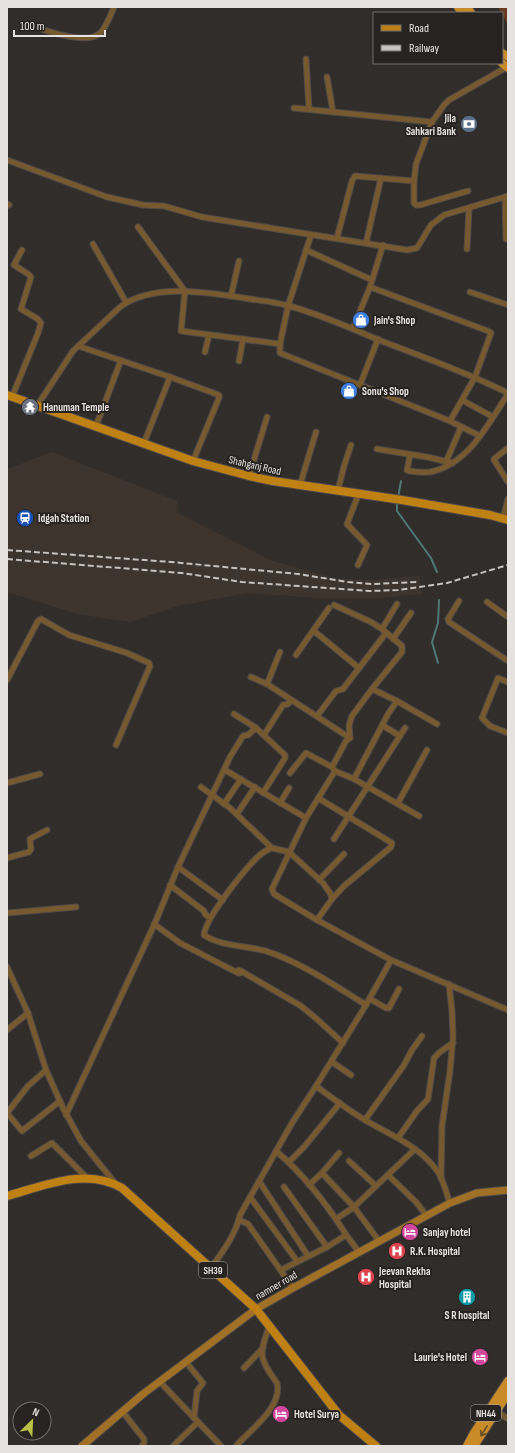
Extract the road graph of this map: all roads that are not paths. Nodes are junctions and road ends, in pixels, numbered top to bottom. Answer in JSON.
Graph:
{"nodes":[{"id":1,"x":114,"y":7,"type":"edge"},
{"id":2,"x":44,"y":30,"type":"dead end"},
{"id":3,"x":306,"y":59,"type":"dead end"},
{"id":4,"x":506,"y":66,"type":"edge"},
{"id":5,"x":327,"y":77,"type":"dead end"},
{"id":6,"x":294,"y":108,"type":"dead end"},
{"id":7,"x":309,"y":109,"type":"junction"},
{"id":8,"x":332,"y":112,"type":"junction"},
{"id":9,"x":432,"y":122,"type":"junction"},
{"id":10,"x":7,"y":160,"type":"edge"},
{"id":11,"x":381,"y":178,"type":"junction"},
{"id":12,"x":414,"y":181,"type":"junction"},
{"id":13,"x":468,"y":191,"type":"dead end"},
{"id":14,"x":507,"y":196,"type":"edge"},
{"id":15,"x":469,"y":208,"type":"junction"},
{"id":16,"x":138,"y":227,"type":"dead end"},
{"id":17,"x":311,"y":235,"type":"junction"},
{"id":18,"x":337,"y":238,"type":"junction"},
{"id":19,"x":506,"y":239,"type":"dead end"},
{"id":20,"x":366,"y":243,"type":"junction"},
{"id":21,"x":92,"y":244,"type":"dead end"},
{"id":22,"x":383,"y":245,"type":"junction"},
{"id":23,"x":467,"y":249,"type":"dead end"},
{"id":24,"x":22,"y":250,"type":"dead end"},
{"id":25,"x":306,"y":250,"type":"junction"},
{"id":26,"x":239,"y":261,"type":"dead end"},
{"id":27,"x":372,"y":280,"type":"junction"},
{"id":28,"x":370,"y":287,"type":"junction"},
{"id":29,"x":184,"y":291,"type":"junction"},
{"id":30,"x":470,"y":292,"type":"dead end"},
{"id":31,"x":231,"y":296,"type":"junction"},
{"id":32,"x":126,"y":302,"type":"junction"},
{"id":33,"x":508,"y":305,"type":"edge"},
{"id":34,"x":288,"y":306,"type":"junction"},
{"id":35,"x":353,"y":328,"type":"junction"},
{"id":36,"x":209,"y":335,"type":"junction"},
{"id":37,"x":243,"y":339,"type":"junction"},
{"id":38,"x":378,"y":339,"type":"junction"},
{"id":39,"x":280,"y":344,"type":"junction"},
{"id":40,"x":78,"y":346,"type":"junction"},
{"id":41,"x":206,"y":352,"type":"dead end"},
{"id":42,"x":121,"y":360,"type":"junction"},
{"id":43,"x":239,"y":361,"type":"dead end"},
{"id":44,"x":170,"y":376,"type":"junction"},
{"id":45,"x":475,"y":377,"type":"junction"},
{"id":46,"x":360,"y":385,"type":"junction"},
{"id":47,"x":508,"y":393,"type":"edge"},
{"id":48,"x":9,"y":396,"type":"edge"},
{"id":49,"x":462,"y":400,"type":"junction"},
{"id":50,"x":37,"y":406,"type":"junction"},
{"id":51,"x":267,"y":417,"type":"dead end"},
{"id":52,"x":493,"y":417,"type":"junction"},
{"id":53,"x":450,"y":421,"type":"junction"},
{"id":54,"x":96,"y":426,"type":"junction"},
{"id":55,"x":461,"y":427,"type":"junction"},
{"id":56,"x":316,"y":432,"type":"dead end"},
{"id":57,"x":480,"y":436,"type":"junction"},
{"id":58,"x":144,"y":443,"type":"junction"},
{"id":59,"x":351,"y":445,"type":"dead end"},
{"id":60,"x":508,"y":448,"type":"edge"},
{"id":61,"x":377,"y":449,"type":"dead end"},
{"id":62,"x":410,"y":455,"type":"junction"},
{"id":63,"x":193,"y":461,"type":"junction"},
{"id":64,"x":446,"y":462,"type":"junction"},
{"id":65,"x":453,"y":463,"type":"junction"},
{"id":66,"x":249,"y":476,"type":"junction"},
{"id":67,"x":508,"y":482,"type":"edge"},
{"id":68,"x":300,"y":485,"type":"junction"},
{"id":69,"x":338,"y":490,"type":"junction"},
{"id":70,"x":359,"y":493,"type":"junction"},
{"id":71,"x":508,"y":499,"type":"edge"},
{"id":72,"x":506,"y":519,"type":"edge"},
{"id":73,"x":358,"y":565,"type":"dead end"},
{"id":74,"x":459,"y":601,"type":"dead end"},
{"id":75,"x":487,"y":602,"type":"dead end"},
{"id":76,"x":397,"y":604,"type":"dead end"},
{"id":77,"x":412,"y":613,"type":"dead end"},
{"id":78,"x":508,"y":617,"type":"edge"},
{"id":79,"x":314,"y":631,"type":"junction"},
{"id":80,"x":384,"y":631,"type":"junction"},
{"id":81,"x":393,"y":639,"type":"junction"},
{"id":82,"x":280,"y":652,"type":"dead end"},
{"id":83,"x":296,"y":655,"type":"dead end"},
{"id":84,"x":508,"y":661,"type":"edge"},
{"id":85,"x":359,"y":668,"type":"junction"},
{"id":86,"x":251,"y":677,"type":"dead end"},
{"id":87,"x":7,"y":680,"type":"edge"},
{"id":88,"x":508,"y":682,"type":"edge"},
{"id":89,"x":267,"y":684,"type":"junction"},
{"id":90,"x":372,"y":689,"type":"junction"},
{"id":91,"x":291,"y":700,"type":"junction"},
{"id":92,"x":397,"y":701,"type":"junction"},
{"id":93,"x":234,"y":714,"type":"dead end"},
{"id":94,"x":317,"y":716,"type":"junction"},
{"id":95,"x":436,"y":724,"type":"dead end"},
{"id":96,"x":382,"y":725,"type":"junction"},
{"id":97,"x":256,"y":728,"type":"junction"},
{"id":98,"x":405,"y":728,"type":"dead end"},
{"id":99,"x":508,"y":733,"type":"edge"},
{"id":100,"x":264,"y":735,"type":"junction"},
{"id":101,"x":400,"y":736,"type":"junction"},
{"id":102,"x":350,"y":738,"type":"junction"},
{"id":103,"x":116,"y":745,"type":"dead end"},
{"id":104,"x":427,"y":750,"type":"dead end"},
{"id":105,"x":333,"y":769,"type":"junction"},
{"id":106,"x":225,"y":770,"type":"junction"},
{"id":107,"x":290,"y":773,"type":"dead end"},
{"id":108,"x":40,"y":774,"type":"dead end"},
{"id":109,"x":241,"y":779,"type":"junction"},
{"id":110,"x":354,"y":779,"type":"junction"},
{"id":111,"x":7,"y":783,"type":"edge"},
{"id":112,"x":201,"y":787,"type":"dead end"},
{"id":113,"x":255,"y":787,"type":"junction"},
{"id":114,"x":367,"y":787,"type":"junction"},
{"id":115,"x":289,"y":788,"type":"dead end"},
{"id":116,"x":264,"y":793,"type":"junction"},
{"id":117,"x":212,"y":794,"type":"junction"},
{"id":118,"x":318,"y":798,"type":"junction"},
{"id":119,"x":280,"y":803,"type":"junction"},
{"id":120,"x":224,"y":804,"type":"junction"},
{"id":121,"x":398,"y":804,"type":"junction"},
{"id":122,"x":237,"y":814,"type":"junction"},
{"id":123,"x":349,"y":816,"type":"junction"},
{"id":124,"x":419,"y":816,"type":"dead end"},
{"id":125,"x":306,"y":818,"type":"junction"},
{"id":126,"x":47,"y":830,"type":"dead end"},
{"id":127,"x":334,"y":839,"type":"dead end"},
{"id":128,"x":272,"y":848,"type":"junction"},
{"id":129,"x":289,"y":852,"type":"junction"},
{"id":130,"x":344,"y":854,"type":"dead end"},
{"id":131,"x":7,"y":858,"type":"edge"},
{"id":132,"x":178,"y":866,"type":"junction"},
{"id":133,"x":319,"y":880,"type":"junction"},
{"id":134,"x":170,"y":885,"type":"junction"},
{"id":135,"x":223,"y":900,"type":"junction"},
{"id":136,"x":332,"y":900,"type":"junction"},
{"id":137,"x":76,"y":907,"type":"dead end"},
{"id":138,"x":7,"y":913,"type":"edge"},
{"id":139,"x":210,"y":918,"type":"junction"},
{"id":140,"x":317,"y":920,"type":"junction"},
{"id":141,"x":154,"y":924,"type":"junction"},
{"id":142,"x":391,"y":960,"type":"junction"},
{"id":143,"x":7,"y":968,"type":"edge"},
{"id":144,"x":449,"y":984,"type":"junction"},
{"id":145,"x":399,"y":989,"type":"dead end"},
{"id":146,"x":370,"y":999,"type":"junction"},
{"id":147,"x":366,"y":1005,"type":"junction"},
{"id":148,"x":508,"y":1010,"type":"edge"},
{"id":149,"x":28,"y":1013,"type":"junction"},
{"id":150,"x":7,"y":1030,"type":"edge"},
{"id":151,"x":422,"y":1036,"type":"dead end"},
{"id":152,"x":343,"y":1043,"type":"junction"},
{"id":153,"x":453,"y":1043,"type":"junction"},
{"id":154,"x":332,"y":1062,"type":"junction"},
{"id":155,"x":46,"y":1070,"type":"junction"},
{"id":156,"x":351,"y":1075,"type":"dead end"},
{"id":157,"x":316,"y":1086,"type":"junction"},
{"id":158,"x":60,"y":1101,"type":"junction"},
{"id":159,"x":340,"y":1103,"type":"junction"},
{"id":160,"x":7,"y":1113,"type":"edge"},
{"id":161,"x":66,"y":1115,"type":"junction"},
{"id":162,"x":365,"y":1120,"type":"junction"},
{"id":163,"x":398,"y":1138,"type":"junction"},
{"id":164,"x":415,"y":1149,"type":"junction"},
{"id":165,"x":276,"y":1151,"type":"junction"},
{"id":166,"x":339,"y":1152,"type":"dead end"},
{"id":167,"x":31,"y":1156,"type":"dead end"},
{"id":168,"x":349,"y":1161,"type":"dead end"},
{"id":169,"x":289,"y":1162,"type":"junction"},
{"id":170,"x":322,"y":1173,"type":"junction"},
{"id":171,"x":388,"y":1175,"type":"junction"},
{"id":172,"x":88,"y":1178,"type":"junction"},
{"id":173,"x":441,"y":1178,"type":"junction"},
{"id":174,"x":259,"y":1180,"type":"junction"},
{"id":175,"x":116,"y":1184,"type":"junction"},
{"id":176,"x":309,"y":1185,"type":"junction"},
{"id":177,"x":376,"y":1186,"type":"junction"},
{"id":178,"x":284,"y":1187,"type":"dead end"},
{"id":179,"x":508,"y":1190,"type":"edge"},
{"id":180,"x":7,"y":1196,"type":"edge"},
{"id":181,"x":250,"y":1197,"type":"junction"},
{"id":182,"x":450,"y":1203,"type":"junction"},
{"id":183,"x":354,"y":1207,"type":"junction"},
{"id":184,"x":426,"y":1215,"type":"junction"},
{"id":185,"x":336,"y":1218,"type":"junction"},
{"id":186,"x":239,"y":1220,"type":"junction"},
{"id":187,"x":346,"y":1235,"type":"junction"},
{"id":188,"x":379,"y":1241,"type":"junction"},
{"id":189,"x":326,"y":1247,"type":"junction"},
{"id":190,"x":359,"y":1253,"type":"junction"},
{"id":191,"x":308,"y":1256,"type":"junction"},
{"id":192,"x":297,"y":1261,"type":"junction"},
{"id":193,"x":211,"y":1268,"type":"junction"},
{"id":194,"x":281,"y":1270,"type":"junction"},
{"id":195,"x":293,"y":1288,"type":"junction"},
{"id":196,"x":256,"y":1309,"type":"junction"},
{"id":197,"x":269,"y":1326,"type":"junction"},
{"id":198,"x":263,"y":1348,"type":"junction"},
{"id":199,"x":186,"y":1362,"type":"junction"},
{"id":200,"x":244,"y":1368,"type":"dead end"},
{"id":201,"x":508,"y":1381,"type":"edge"},
{"id":202,"x":160,"y":1382,"type":"junction"},
{"id":203,"x":508,"y":1393,"type":"edge"},
{"id":204,"x":122,"y":1411,"type":"junction"},
{"id":205,"x":496,"y":1411,"type":"junction"},
{"id":206,"x":508,"y":1419,"type":"edge"},
{"id":207,"x":196,"y":1420,"type":"junction"},
{"id":208,"x":82,"y":1446,"type":"edge"},
{"id":209,"x":142,"y":1446,"type":"edge"},
{"id":210,"x":173,"y":1446,"type":"edge"},
{"id":211,"x":221,"y":1446,"type":"edge"},
{"id":212,"x":236,"y":1446,"type":"edge"},
{"id":213,"x":376,"y":1446,"type":"edge"},
{"id":214,"x":467,"y":1446,"type":"edge"},
{"id":215,"x":474,"y":1446,"type":"edge"}],
"edges":[{"from":1,"to":2,"type":"street"},
{"from":3,"to":7,"type":"street"},
{"from":4,"to":9,"type":"street"},
{"from":5,"to":8,"type":"street"},
{"from":6,"to":7,"type":"street"},
{"from":7,"to":8,"type":"street"},
{"from":8,"to":9,"type":"street"},
{"from":9,"to":12,"type":"street"},
{"from":10,"to":17,"type":"street"},
{"from":11,"to":12,"type":"street"},
{"from":11,"to":18,"type":"street"},
{"from":11,"to":20,"type":"street"},
{"from":12,"to":13,"type":"street"},
{"from":14,"to":15,"type":"street"},
{"from":14,"to":19,"type":"street"},
{"from":15,"to":22,"type":"street"},
{"from":15,"to":23,"type":"street"},
{"from":16,"to":29,"type":"street"},
{"from":17,"to":18,"type":"street"},
{"from":17,"to":25,"type":"street"},
{"from":18,"to":20,"type":"street"},
{"from":20,"to":22,"type":"street"},
{"from":21,"to":32,"type":"street"},
{"from":22,"to":27,"type":"street"},
{"from":24,"to":48,"type":"street"},
{"from":25,"to":27,"type":"street"},
{"from":25,"to":34,"type":"street"},
{"from":26,"to":31,"type":"street"},
{"from":27,"to":28,"type":"street"},
{"from":28,"to":35,"type":"street"},
{"from":28,"to":45,"type":"street"},
{"from":29,"to":31,"type":"street"},
{"from":29,"to":32,"type":"street"},
{"from":29,"to":36,"type":"street"},
{"from":30,"to":33,"type":"street"},
{"from":31,"to":34,"type":"street"},
{"from":32,"to":40,"type":"street"},
{"from":34,"to":35,"type":"street"},
{"from":34,"to":39,"type":"street"},
{"from":35,"to":38,"type":"street"},
{"from":36,"to":37,"type":"street"},
{"from":36,"to":41,"type":"street"},
{"from":37,"to":39,"type":"street"},
{"from":37,"to":43,"type":"street"},
{"from":38,"to":45,"type":"street"},
{"from":38,"to":46,"type":"street"},
{"from":39,"to":46,"type":"street"},
{"from":40,"to":42,"type":"street"},
{"from":40,"to":50,"type":"street"},
{"from":42,"to":44,"type":"street"},
{"from":42,"to":54,"type":"street"},
{"from":44,"to":58,"type":"street"},
{"from":44,"to":63,"type":"street"},
{"from":45,"to":47,"type":"street"},
{"from":45,"to":49,"type":"street"},
{"from":46,"to":53,"type":"street"},
{"from":47,"to":52,"type":"street"},
{"from":48,"to":50,"type":"main road","name":"Shahganj Road"},
{"from":49,"to":52,"type":"street"},
{"from":49,"to":53,"type":"street"},
{"from":50,"to":54,"type":"main road","name":"Shahganj Road"},
{"from":51,"to":66,"type":"street"},
{"from":52,"to":57,"type":"street"},
{"from":53,"to":55,"type":"street"},
{"from":54,"to":58,"type":"main road","name":"Shahganj Road"},
{"from":55,"to":57,"type":"street"},
{"from":55,"to":64,"type":"street"},
{"from":56,"to":68,"type":"street"},
{"from":57,"to":65,"type":"street"},
{"from":58,"to":63,"type":"main road","name":"Shahganj Road"},
{"from":59,"to":69,"type":"street"},
{"from":60,"to":67,"type":"street"},
{"from":61,"to":62,"type":"street"},
{"from":62,"to":64,"type":"street"},
{"from":62,"to":65,"type":"street"},
{"from":63,"to":66,"type":"main road","name":"Shahganj Road"},
{"from":64,"to":65,"type":"street"},
{"from":66,"to":68,"type":"main road","name":"Shahganj Road"},
{"from":68,"to":69,"type":"main road","name":"Shahganj Road"},
{"from":69,"to":70,"type":"main road","name":"Shahganj Road"},
{"from":70,"to":72,"type":"main road","name":"Shahganj Road"},
{"from":70,"to":73,"type":"street"},
{"from":71,"to":72,"type":"street"},
{"from":74,"to":84,"type":"street"},
{"from":75,"to":78,"type":"street"},
{"from":76,"to":80,"type":"street"},
{"from":77,"to":81,"type":"street"},
{"from":79,"to":80,"type":"street"},
{"from":79,"to":83,"type":"street"},
{"from":79,"to":85,"type":"street"},
{"from":80,"to":81,"type":"street"},
{"from":80,"to":85,"type":"street"},
{"from":81,"to":90,"type":"street"},
{"from":82,"to":89,"type":"street"},
{"from":85,"to":94,"type":"street"},
{"from":86,"to":89,"type":"street"},
{"from":87,"to":103,"type":"street"},
{"from":88,"to":99,"type":"street"},
{"from":89,"to":91,"type":"street"},
{"from":90,"to":92,"type":"street"},
{"from":90,"to":102,"type":"street"},
{"from":91,"to":94,"type":"street"},
{"from":91,"to":100,"type":"street"},
{"from":92,"to":95,"type":"street"},
{"from":92,"to":96,"type":"street"},
{"from":93,"to":97,"type":"street"},
{"from":94,"to":102,"type":"street"},
{"from":96,"to":101,"type":"street"},
{"from":96,"to":110,"type":"street"},
{"from":97,"to":100,"type":"street"},
{"from":97,"to":106,"type":"street"},
{"from":98,"to":101,"type":"street"},
{"from":100,"to":116,"type":"street"},
{"from":101,"to":114,"type":"street"},
{"from":102,"to":105,"type":"street"},
{"from":104,"to":121,"type":"street"},
{"from":105,"to":107,"type":"street"},
{"from":105,"to":110,"type":"street"},
{"from":105,"to":118,"type":"street"},
{"from":106,"to":109,"type":"street"},
{"from":106,"to":117,"type":"street"},
{"from":108,"to":111,"type":"street"},
{"from":109,"to":113,"type":"street"},
{"from":109,"to":120,"type":"street"},
{"from":110,"to":114,"type":"street"},
{"from":112,"to":117,"type":"street"},
{"from":113,"to":116,"type":"street"},
{"from":113,"to":122,"type":"street"},
{"from":114,"to":121,"type":"street"},
{"from":114,"to":123,"type":"street"},
{"from":115,"to":119,"type":"street"},
{"from":116,"to":119,"type":"street"},
{"from":117,"to":120,"type":"street"},
{"from":117,"to":132,"type":"street"},
{"from":118,"to":123,"type":"street"},
{"from":118,"to":125,"type":"street"},
{"from":119,"to":125,"type":"street"},
{"from":120,"to":122,"type":"street"},
{"from":121,"to":124,"type":"street"},
{"from":122,"to":128,"type":"street"},
{"from":123,"to":127,"type":"street"},
{"from":123,"to":136,"type":"street"},
{"from":125,"to":129,"type":"street"},
{"from":126,"to":131,"type":"street"},
{"from":128,"to":129,"type":"street"},
{"from":128,"to":135,"type":"street"},
{"from":129,"to":133,"type":"street"},
{"from":129,"to":140,"type":"street"},
{"from":130,"to":133,"type":"street"},
{"from":132,"to":134,"type":"street"},
{"from":132,"to":135,"type":"street"},
{"from":133,"to":136,"type":"street"},
{"from":134,"to":139,"type":"street"},
{"from":134,"to":141,"type":"street"},
{"from":135,"to":139,"type":"street"},
{"from":136,"to":140,"type":"street"},
{"from":137,"to":138,"type":"street"},
{"from":139,"to":147,"type":"street"},
{"from":140,"to":142,"type":"street"},
{"from":141,"to":152,"type":"street"},
{"from":141,"to":161,"type":"street"},
{"from":142,"to":144,"type":"street"},
{"from":142,"to":146,"type":"street"},
{"from":143,"to":149,"type":"street"},
{"from":144,"to":148,"type":"street"},
{"from":144,"to":153,"type":"street"},
{"from":145,"to":146,"type":"street"},
{"from":146,"to":147,"type":"street"},
{"from":147,"to":152,"type":"street"},
{"from":149,"to":150,"type":"street"},
{"from":149,"to":155,"type":"street"},
{"from":151,"to":162,"type":"street"},
{"from":152,"to":154,"type":"street"},
{"from":153,"to":163,"type":"street"},
{"from":153,"to":173,"type":"street"},
{"from":154,"to":156,"type":"street"},
{"from":154,"to":157,"type":"street"},
{"from":155,"to":158,"type":"street"},
{"from":155,"to":160,"type":"street"},
{"from":157,"to":159,"type":"street"},
{"from":157,"to":165,"type":"street"},
{"from":158,"to":160,"type":"street"},
{"from":158,"to":161,"type":"street"},
{"from":159,"to":162,"type":"street"},
{"from":159,"to":169,"type":"street"},
{"from":161,"to":175,"type":"street"},
{"from":162,"to":163,"type":"street"},
{"from":163,"to":164,"type":"street"},
{"from":164,"to":171,"type":"street"},
{"from":164,"to":173,"type":"street"},
{"from":165,"to":169,"type":"street"},
{"from":165,"to":174,"type":"street"},
{"from":166,"to":170,"type":"street"},
{"from":167,"to":172,"type":"street"},
{"from":168,"to":177,"type":"street"},
{"from":169,"to":176,"type":"street"},
{"from":170,"to":176,"type":"street"},
{"from":170,"to":183,"type":"street"},
{"from":171,"to":177,"type":"street"},
{"from":171,"to":184,"type":"street"},
{"from":172,"to":175,"type":"main road","number":"SH39"},
{"from":172,"to":180,"type":"main road","number":"SH39"},
{"from":173,"to":182,"type":"street"},
{"from":174,"to":181,"type":"street"},
{"from":174,"to":191,"type":"street"},
{"from":175,"to":193,"type":"main road","number":"SH39"},
{"from":176,"to":185,"type":"street"},
{"from":177,"to":183,"type":"street"},
{"from":178,"to":189,"type":"street"},
{"from":179,"to":182,"type":"main road","name":"namner road"},
{"from":181,"to":186,"type":"street"},
{"from":181,"to":192,"type":"street"},
{"from":182,"to":184,"type":"main road","name":"namner road"},
{"from":183,"to":185,"type":"street"},
{"from":183,"to":188,"type":"street"},
{"from":184,"to":188,"type":"main road","name":"namner road"},
{"from":185,"to":187,"type":"street"},
{"from":186,"to":193,"type":"street"},
{"from":186,"to":194,"type":"street"},
{"from":187,"to":189,"type":"street"},
{"from":187,"to":190,"type":"street"},
{"from":188,"to":190,"type":"main road","name":"namner road"},
{"from":189,"to":191,"type":"street"},
{"from":190,"to":195,"type":"main road","name":"namner road"},
{"from":191,"to":192,"type":"street"},
{"from":192,"to":194,"type":"street"},
{"from":193,"to":196,"type":"main road","number":"SH39"},
{"from":194,"to":195,"type":"street"},
{"from":195,"to":196,"type":"main road","name":"namner road"},
{"from":196,"to":197,"type":"main road","number":"SH39"},
{"from":196,"to":199,"type":"main road","name":"namner road"},
{"from":197,"to":198,"type":"street"},
{"from":197,"to":213,"type":"main road","number":"SH39"},
{"from":198,"to":200,"type":"street"},
{"from":198,"to":212,"type":"street"},
{"from":199,"to":202,"type":"main road","name":"namner road"},
{"from":199,"to":207,"type":"street"},
{"from":201,"to":214,"type":"highway","number":"NH44"},
{"from":202,"to":204,"type":"main road","name":"namner road"},
{"from":202,"to":207,"type":"street"},
{"from":203,"to":205,"type":"highway","number":"NH44"},
{"from":204,"to":208,"type":"main road","name":"namner road"},
{"from":204,"to":209,"type":"street"},
{"from":205,"to":206,"type":"street"},
{"from":205,"to":215,"type":"highway","number":"NH44","one_way":true},
{"from":207,"to":210,"type":"street"},
{"from":207,"to":211,"type":"street"}]}
